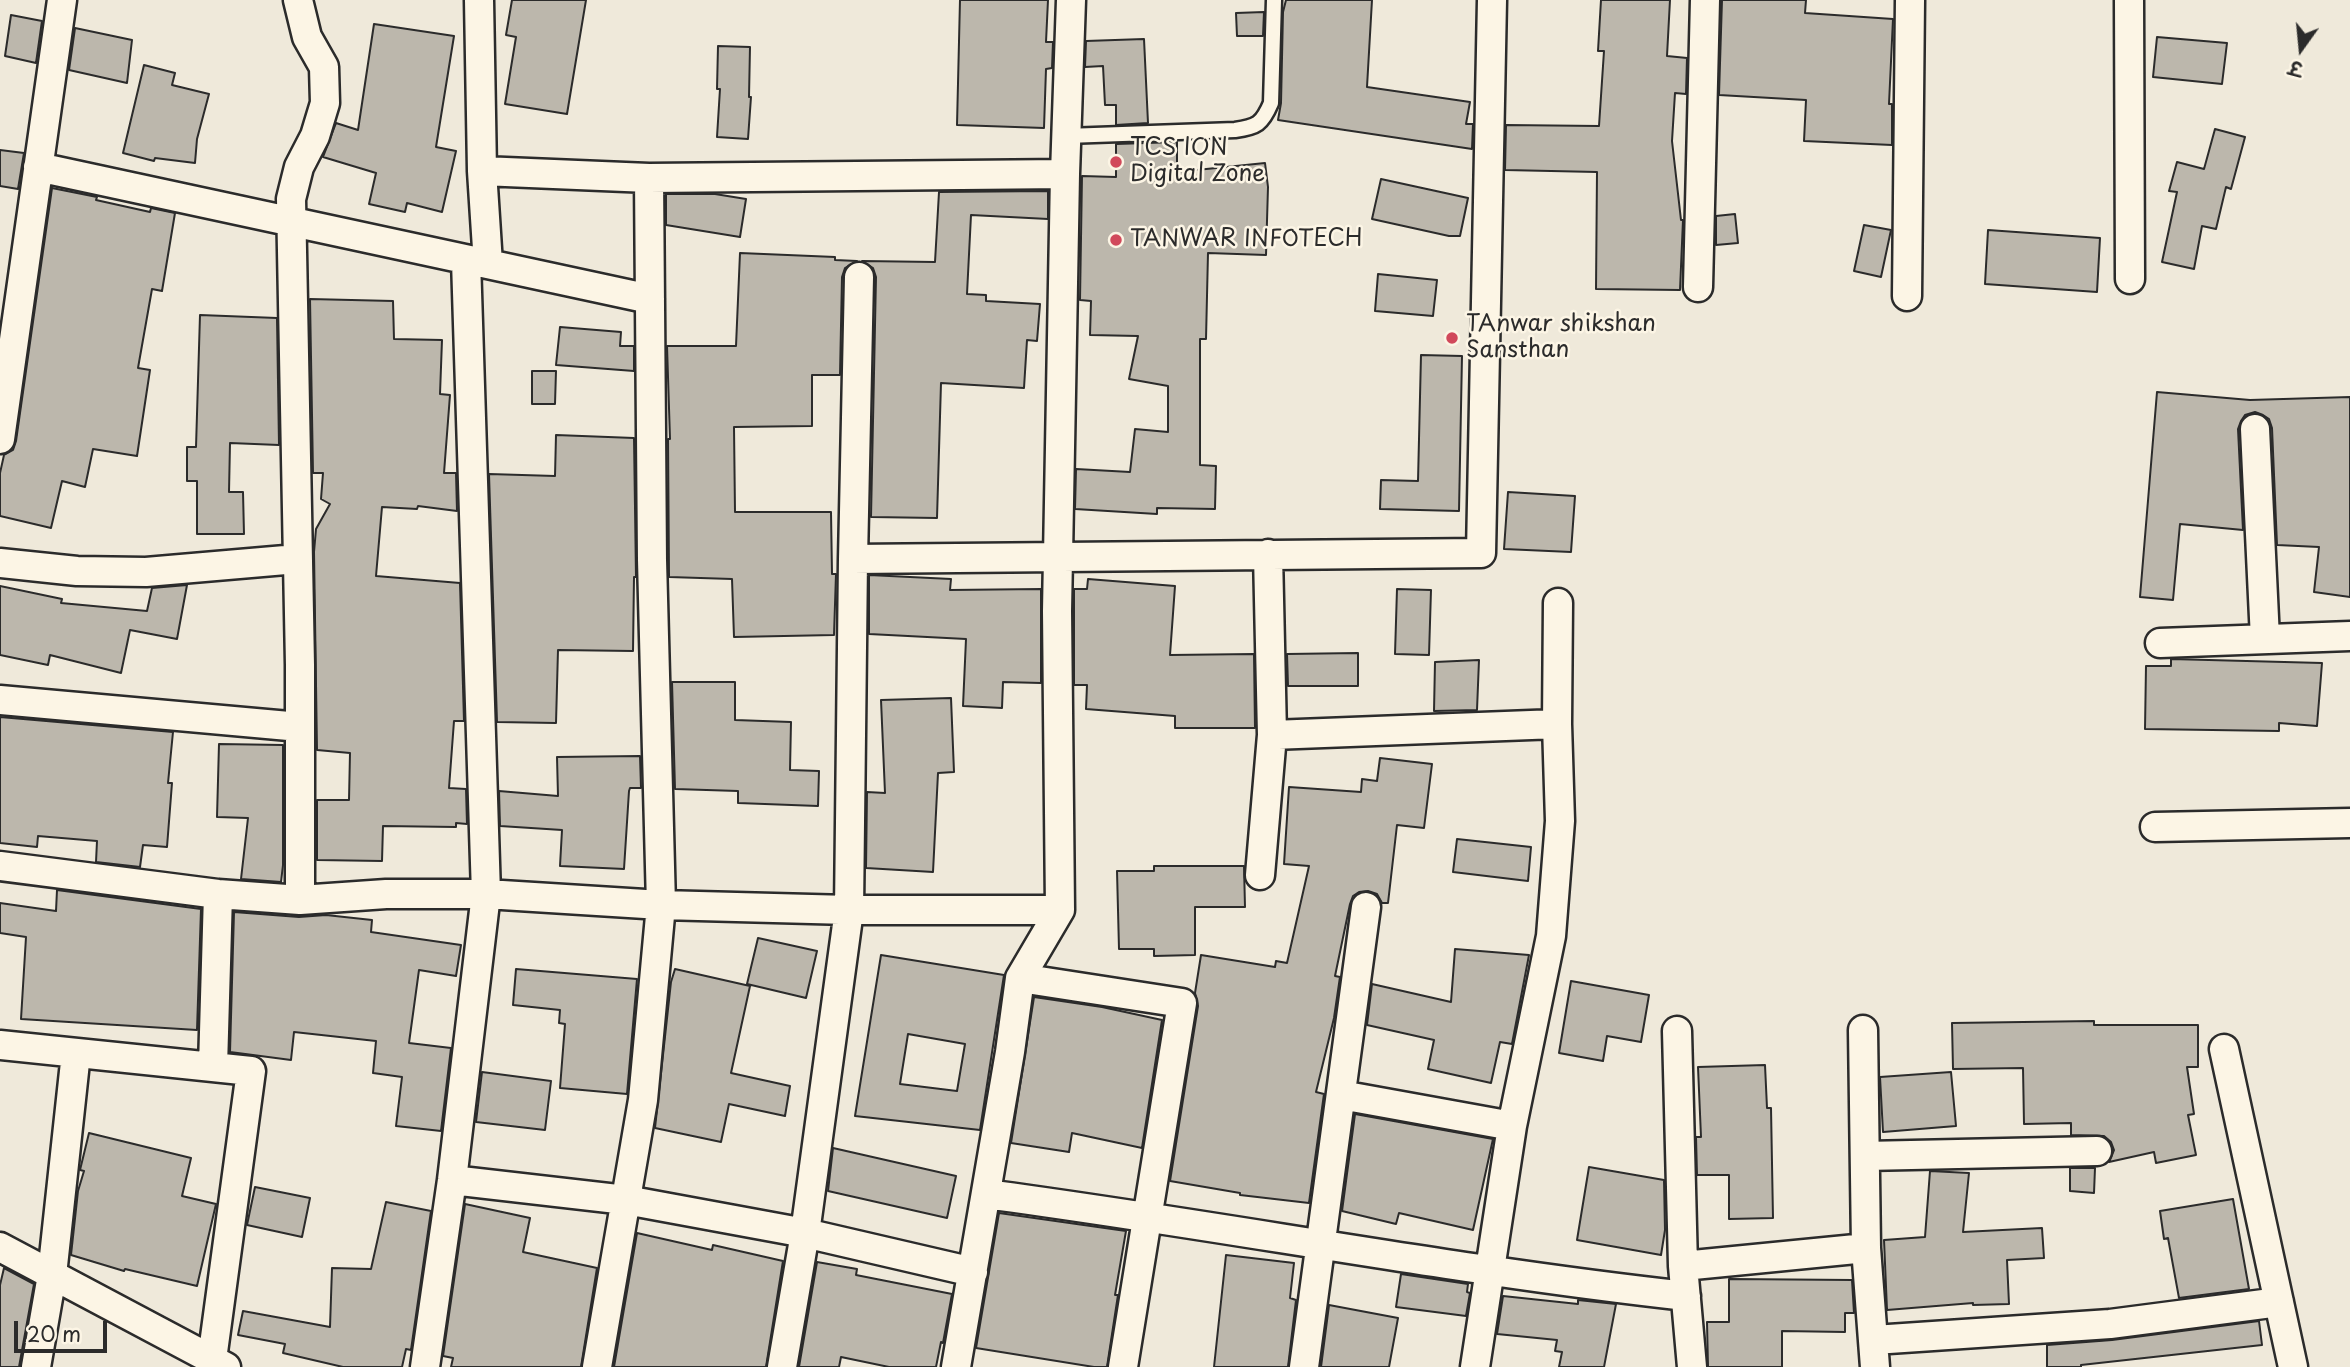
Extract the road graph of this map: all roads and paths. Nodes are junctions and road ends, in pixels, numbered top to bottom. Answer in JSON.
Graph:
{"nodes":[{"id":1,"x":62,"y":0,"type":"edge"},
{"id":2,"x":298,"y":0,"type":"edge"},
{"id":3,"x":479,"y":0,"type":"edge"},
{"id":4,"x":1071,"y":0,"type":"edge"},
{"id":5,"x":1274,"y":0,"type":"edge"},
{"id":6,"x":1492,"y":0,"type":"edge"},
{"id":7,"x":1705,"y":0,"type":"edge"},
{"id":8,"x":1910,"y":0,"type":"edge"},
{"id":9,"x":2129,"y":0,"type":"edge"},
{"id":10,"x":1066,"y":136,"type":"junction"},
{"id":11,"x":38,"y":167,"type":"junction"},
{"id":12,"x":482,"y":171,"type":"junction"},
{"id":13,"x":1065,"y":174,"type":"junction"},
{"id":14,"x":649,"y":178,"type":"junction"},
{"id":15,"x":290,"y":222,"type":"junction"},
{"id":16,"x":477,"y":262,"type":"junction"},
{"id":17,"x":859,"y":277,"type":"dead end"},
{"id":18,"x":2130,"y":279,"type":"dead end"},
{"id":19,"x":1698,"y":287,"type":"dead end"},
{"id":20,"x":1907,"y":296,"type":"dead end"},
{"id":21,"x":650,"y":299,"type":"junction"},
{"id":22,"x":2255,"y":429,"type":"dead end"},
{"id":23,"x":0,"y":439,"type":"edge"},
{"id":24,"x":1268,"y":554,"type":"junction"},
{"id":25,"x":1058,"y":555,"type":"junction"},
{"id":26,"x":297,"y":559,"type":"junction"},
{"id":27,"x":853,"y":559,"type":"junction"},
{"id":28,"x":0,"y":563,"type":"edge"},
{"id":29,"x":1558,"y":603,"type":"dead end"},
{"id":30,"x":2350,"y":636,"type":"edge"},
{"id":31,"x":2265,"y":639,"type":"junction"},
{"id":32,"x":2160,"y":643,"type":"dead end"},
{"id":33,"x":0,"y":700,"type":"edge"},
{"id":34,"x":1557,"y":724,"type":"junction"},
{"id":35,"x":300,"y":727,"type":"junction"},
{"id":36,"x":1272,"y":735,"type":"junction"},
{"id":37,"x":2350,"y":823,"type":"edge"},
{"id":38,"x":2155,"y":827,"type":"dead end"},
{"id":39,"x":0,"y":866,"type":"edge"},
{"id":40,"x":1260,"y":875,"type":"dead end"},
{"id":41,"x":218,"y":894,"type":"junction"},
{"id":42,"x":486,"y":894,"type":"junction"},
{"id":43,"x":300,"y":900,"type":"junction"},
{"id":44,"x":662,"y":905,"type":"junction"},
{"id":45,"x":1366,"y":907,"type":"dead end"},
{"id":46,"x":849,"y":910,"type":"junction"},
{"id":47,"x":1060,"y":910,"type":"junction"},
{"id":48,"x":1020,"y":978,"type":"junction"},
{"id":49,"x":1863,"y":1030,"type":"dead end"},
{"id":50,"x":1677,"y":1031,"type":"dead end"},
{"id":51,"x":0,"y":1045,"type":"edge"},
{"id":52,"x":2224,"y":1049,"type":"dead end"},
{"id":53,"x":76,"y":1053,"type":"junction"},
{"id":54,"x":213,"y":1067,"type":"junction"},
{"id":55,"x":1341,"y":1095,"type":"junction"},
{"id":56,"x":1512,"y":1126,"type":"junction"},
{"id":57,"x":2097,"y":1151,"type":"dead end"},
{"id":58,"x":1865,"y":1156,"type":"junction"},
{"id":59,"x":452,"y":1180,"type":"junction"},
{"id":60,"x":986,"y":1194,"type":"junction"},
{"id":61,"x":626,"y":1200,"type":"junction"},
{"id":62,"x":1148,"y":1219,"type":"junction"},
{"id":63,"x":805,"y":1233,"type":"junction"},
{"id":64,"x":1322,"y":1245,"type":"junction"},
{"id":65,"x":0,"y":1247,"type":"edge"},
{"id":66,"x":1866,"y":1248,"type":"junction"},
{"id":67,"x":1684,"y":1266,"type":"junction"},
{"id":68,"x":1490,"y":1271,"type":"junction"},
{"id":69,"x":973,"y":1272,"type":"junction"},
{"id":70,"x":52,"y":1275,"type":"junction"},
{"id":71,"x":1686,"y":1296,"type":"junction"},
{"id":72,"x":2279,"y":1302,"type":"junction"},
{"id":73,"x":1874,"y":1353,"type":"edge"},
{"id":74,"x":216,"y":1365,"type":"edge"},
{"id":75,"x":36,"y":1367,"type":"edge"},
{"id":76,"x":425,"y":1367,"type":"edge"},
{"id":77,"x":597,"y":1367,"type":"edge"},
{"id":78,"x":782,"y":1367,"type":"edge"},
{"id":79,"x":956,"y":1367,"type":"edge"},
{"id":80,"x":1123,"y":1367,"type":"edge"},
{"id":81,"x":1304,"y":1367,"type":"edge"},
{"id":82,"x":1475,"y":1367,"type":"edge"},
{"id":83,"x":1692,"y":1367,"type":"edge"},
{"id":84,"x":2293,"y":1367,"type":"edge"}],
"edges":[{"from":1,"to":11,"type":"street"},
{"from":2,"to":15,"type":"street"},
{"from":3,"to":12,"type":"street"},
{"from":4,"to":10,"type":"street"},
{"from":5,"to":10,"type":"lane"},
{"from":6,"to":24,"type":"street"},
{"from":7,"to":19,"type":"street"},
{"from":8,"to":20,"type":"street"},
{"from":9,"to":18,"type":"street"},
{"from":10,"to":13,"type":"street"},
{"from":11,"to":15,"type":"street"},
{"from":11,"to":23,"type":"street"},
{"from":12,"to":14,"type":"street"},
{"from":12,"to":16,"type":"street"},
{"from":13,"to":14,"type":"street"},
{"from":13,"to":25,"type":"street"},
{"from":14,"to":21,"type":"street"},
{"from":15,"to":16,"type":"street"},
{"from":15,"to":26,"type":"street"},
{"from":16,"to":21,"type":"street"},
{"from":16,"to":42,"type":"street"},
{"from":17,"to":27,"type":"street"},
{"from":21,"to":44,"type":"street"},
{"from":22,"to":31,"type":"street"},
{"from":24,"to":25,"type":"street"},
{"from":24,"to":36,"type":"street"},
{"from":25,"to":27,"type":"street"},
{"from":25,"to":47,"type":"street"},
{"from":26,"to":28,"type":"street"},
{"from":26,"to":35,"type":"street"},
{"from":27,"to":46,"type":"street"},
{"from":29,"to":34,"type":"street"},
{"from":30,"to":31,"type":"street"},
{"from":31,"to":32,"type":"street"},
{"from":33,"to":35,"type":"street"},
{"from":34,"to":36,"type":"street"},
{"from":34,"to":56,"type":"street"},
{"from":35,"to":43,"type":"street"},
{"from":36,"to":40,"type":"street"},
{"from":37,"to":38,"type":"street"},
{"from":39,"to":41,"type":"street"},
{"from":41,"to":43,"type":"street"},
{"from":41,"to":54,"type":"street"},
{"from":42,"to":43,"type":"street"},
{"from":42,"to":44,"type":"street"},
{"from":42,"to":59,"type":"street"},
{"from":44,"to":46,"type":"street"},
{"from":44,"to":61,"type":"street"},
{"from":45,"to":55,"type":"street"},
{"from":46,"to":47,"type":"street"},
{"from":46,"to":63,"type":"street"},
{"from":47,"to":48,"type":"street"},
{"from":48,"to":60,"type":"street"},
{"from":48,"to":62,"type":"street"},
{"from":49,"to":58,"type":"street"},
{"from":50,"to":67,"type":"street"},
{"from":51,"to":53,"type":"street"},
{"from":52,"to":72,"type":"street"},
{"from":53,"to":54,"type":"street"},
{"from":53,"to":70,"type":"street"},
{"from":54,"to":74,"type":"street"},
{"from":55,"to":56,"type":"street"},
{"from":55,"to":64,"type":"street"},
{"from":56,"to":68,"type":"street"},
{"from":57,"to":58,"type":"street"},
{"from":58,"to":66,"type":"street"},
{"from":59,"to":61,"type":"street"},
{"from":59,"to":76,"type":"street"},
{"from":60,"to":62,"type":"street"},
{"from":60,"to":69,"type":"street"},
{"from":61,"to":63,"type":"street"},
{"from":61,"to":77,"type":"street"},
{"from":62,"to":64,"type":"street"},
{"from":62,"to":80,"type":"street"},
{"from":63,"to":69,"type":"street"},
{"from":63,"to":78,"type":"street"},
{"from":64,"to":68,"type":"street"},
{"from":64,"to":81,"type":"street"},
{"from":65,"to":70,"type":"street"},
{"from":66,"to":67,"type":"street"},
{"from":66,"to":73,"type":"street"},
{"from":67,"to":71,"type":"street"},
{"from":68,"to":71,"type":"street"},
{"from":68,"to":82,"type":"street"},
{"from":69,"to":79,"type":"street"},
{"from":70,"to":74,"type":"street"},
{"from":70,"to":75,"type":"street"},
{"from":71,"to":83,"type":"street"},
{"from":72,"to":73,"type":"street"},
{"from":72,"to":84,"type":"street"}]}
